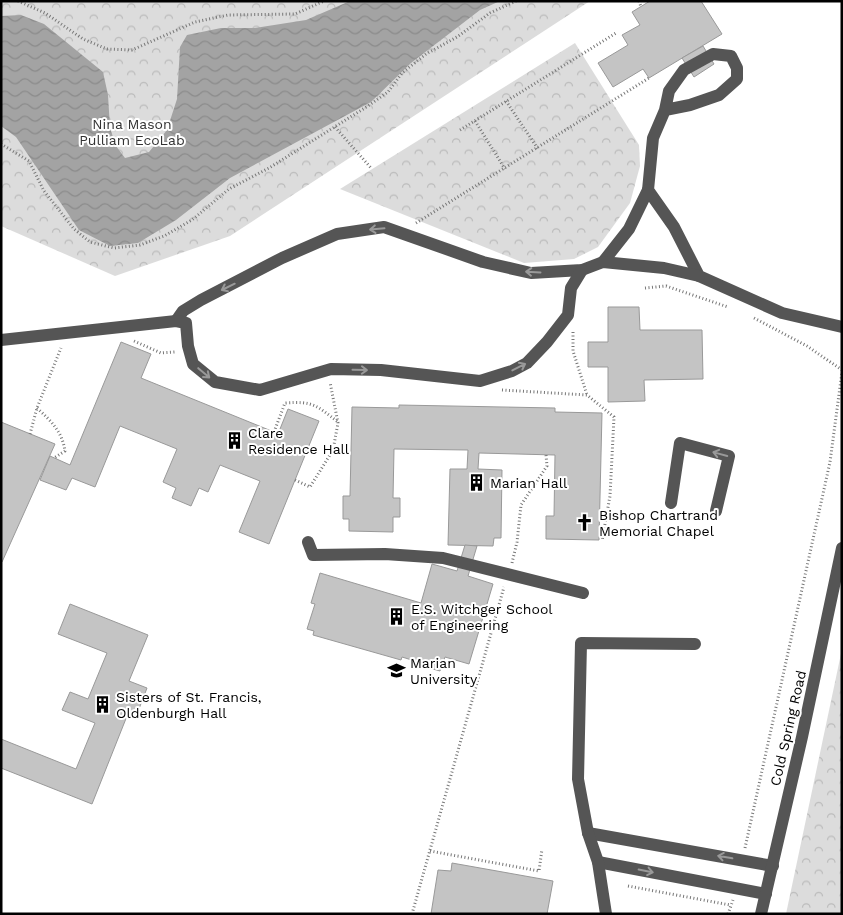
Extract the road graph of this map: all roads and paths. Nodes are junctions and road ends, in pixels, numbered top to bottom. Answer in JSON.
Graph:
{"nodes":[{"id":1,"x":18,"y":1,"type":"edge"},
{"id":2,"x":324,"y":1,"type":"edge"},
{"id":3,"x":516,"y":1,"type":"edge"},
{"id":4,"x":639,"y":1,"type":"edge"},
{"id":5,"x":641,"y":7,"type":"dead end"},
{"id":6,"x":616,"y":33,"type":"dead end"},
{"id":7,"x":649,"y":78,"type":"dead end"},
{"id":8,"x":506,"y":102,"type":"junction"},
{"id":9,"x":664,"y":110,"type":"junction"},
{"id":10,"x":475,"y":121,"type":"junction"},
{"id":11,"x":335,"y":127,"type":"junction"},
{"id":12,"x":460,"y":130,"type":"dead end"},
{"id":13,"x":1,"y":144,"type":"edge"},
{"id":14,"x":538,"y":149,"type":"junction"},
{"id":15,"x":372,"y":168,"type":"dead end"},
{"id":16,"x":505,"y":169,"type":"junction"},
{"id":17,"x":648,"y":190,"type":"junction"},
{"id":18,"x":400,"y":232,"type":"junction"},
{"id":19,"x":603,"y":262,"type":"junction"},
{"id":20,"x":582,"y":270,"type":"junction"},
{"id":21,"x":699,"y":276,"type":"junction"},
{"id":22,"x":645,"y":288,"type":"dead end"},
{"id":23,"x":731,"y":308,"type":"dead end"},
{"id":24,"x":748,"y":315,"type":"dead end"},
{"id":25,"x":176,"y":321,"type":"junction"},
{"id":26,"x":573,"y":327,"type":"dead end"},
{"id":27,"x":842,"y":327,"type":"edge"},
{"id":28,"x":125,"y":337,"type":"dead end"},
{"id":29,"x":1,"y":340,"type":"edge"},
{"id":30,"x":63,"y":344,"type":"dead end"},
{"id":31,"x":178,"y":352,"type":"dead end"},
{"id":32,"x":842,"y":371,"type":"edge"},
{"id":33,"x":338,"y":380,"type":"dead end"},
{"id":34,"x":498,"y":390,"type":"dead end"},
{"id":35,"x":587,"y":395,"type":"junction"},
{"id":36,"x":37,"y":408,"type":"junction"},
{"id":37,"x":338,"y":423,"type":"junction"},
{"id":38,"x":274,"y":432,"type":"dead end"},
{"id":39,"x":30,"y":434,"type":"dead end"},
{"id":40,"x":546,"y":455,"type":"dead end"},
{"id":41,"x":54,"y":458,"type":"dead end"},
{"id":42,"x":294,"y":480,"type":"dead end"},
{"id":43,"x":671,"y":503,"type":"dead end"},
{"id":44,"x":716,"y":511,"type":"dead end"},
{"id":45,"x":602,"y":541,"type":"dead end"},
{"id":46,"x":308,"y":542,"type":"dead end"},
{"id":47,"x":842,"y":548,"type":"edge"},
{"id":48,"x":512,"y":563,"type":"dead end"},
{"id":49,"x":506,"y":579,"type":"dead end"},
{"id":50,"x":583,"y":593,"type":"dead end"},
{"id":51,"x":695,"y":644,"type":"dead end"},
{"id":52,"x":588,"y":833,"type":"junction"},
{"id":53,"x":746,"y":845,"type":"dead end"},
{"id":54,"x":542,"y":848,"type":"dead end"},
{"id":55,"x":430,"y":851,"type":"junction"},
{"id":56,"x":598,"y":862,"type":"junction"},
{"id":57,"x":773,"y":866,"type":"junction"},
{"id":58,"x":628,"y":886,"type":"dead end"},
{"id":59,"x":766,"y":894,"type":"junction"},
{"id":60,"x":734,"y":897,"type":"dead end"},
{"id":61,"x":730,"y":906,"type":"junction"},
{"id":62,"x":412,"y":914,"type":"edge"},
{"id":63,"x":606,"y":914,"type":"edge"},
{"id":64,"x":728,"y":914,"type":"edge"},
{"id":65,"x":761,"y":914,"type":"edge"}],
"edges":[{"from":1,"to":2,"type":"path"},
{"from":3,"to":11,"type":"path"},
{"from":4,"to":5,"type":"path"},
{"from":6,"to":8,"type":"path"},
{"from":7,"to":14,"type":"path"},
{"from":8,"to":10,"type":"path"},
{"from":8,"to":14,"type":"path"},
{"from":9,"to":9,"type":"street"},
{"from":9,"to":17,"type":"street"},
{"from":10,"to":12,"type":"path"},
{"from":10,"to":16,"type":"path"},
{"from":11,"to":13,"type":"path"},
{"from":11,"to":15,"type":"path"},
{"from":14,"to":16,"type":"path"},
{"from":16,"to":18,"type":"path"},
{"from":17,"to":19,"type":"street"},
{"from":17,"to":21,"type":"street"},
{"from":20,"to":18,"type":"street","one_way":true},
{"from":18,"to":25,"type":"street","one_way":true},
{"from":19,"to":20,"type":"street"},
{"from":19,"to":21,"type":"street"},
{"from":25,"to":20,"type":"street","one_way":true},
{"from":21,"to":27,"type":"street"},
{"from":22,"to":23,"type":"path"},
{"from":24,"to":32,"type":"path"},
{"from":25,"to":29,"type":"street"},
{"from":26,"to":35,"type":"path"},
{"from":28,"to":31,"type":"path"},
{"from":30,"to":36,"type":"path"},
{"from":32,"to":53,"type":"path"},
{"from":33,"to":37,"type":"path"},
{"from":34,"to":35,"type":"path"},
{"from":35,"to":45,"type":"path"},
{"from":36,"to":39,"type":"path"},
{"from":36,"to":41,"type":"path"},
{"from":37,"to":38,"type":"path"},
{"from":37,"to":42,"type":"path"},
{"from":40,"to":48,"type":"path"},
{"from":44,"to":43,"type":"street","one_way":true},
{"from":46,"to":50,"type":"street"},
{"from":47,"to":57,"type":"street","name":"Cold Spring Road"},
{"from":49,"to":55,"type":"path"},
{"from":51,"to":52,"type":"street"},
{"from":52,"to":56,"type":"street"},
{"from":57,"to":52,"type":"street","one_way":true},
{"from":54,"to":55,"type":"path"},
{"from":55,"to":62,"type":"path"},
{"from":56,"to":59,"type":"street","one_way":true},
{"from":56,"to":63,"type":"street"},
{"from":57,"to":59,"type":"street","name":"Cold Spring Road"},
{"from":58,"to":61,"type":"path"},
{"from":59,"to":65,"type":"street","name":"Cold Spring Road"},
{"from":60,"to":61,"type":"path"},
{"from":61,"to":64,"type":"path"}]}
